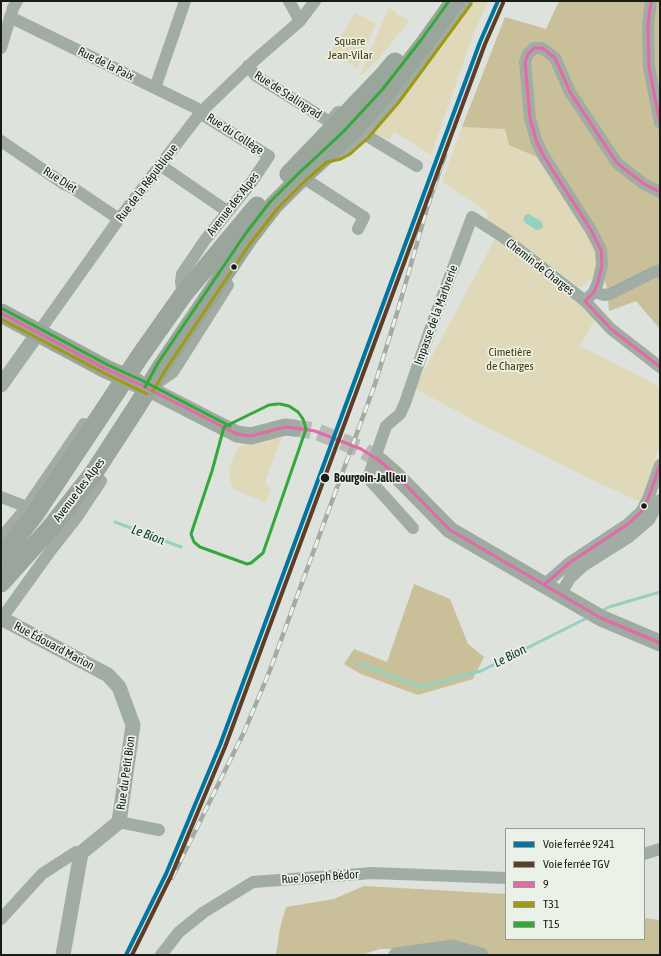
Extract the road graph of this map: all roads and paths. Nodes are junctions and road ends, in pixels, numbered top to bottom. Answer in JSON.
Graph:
{"nodes":[{"id":1,"x":185,"y":1,"type":"edge"},
{"id":2,"x":289,"y":1,"type":"edge"},
{"id":3,"x":314,"y":1,"type":"edge"},
{"id":4,"x":440,"y":1,"type":"edge"},
{"id":5,"x":455,"y":1,"type":"edge"},
{"id":6,"x":467,"y":1,"type":"edge"},
{"id":7,"x":651,"y":1,"type":"edge"},
{"id":8,"x":14,"y":9,"type":"edge"},
{"id":9,"x":300,"y":21,"type":"junction"},
{"id":10,"x":1,"y":48,"type":"edge"},
{"id":11,"x":248,"y":66,"type":"junction"},
{"id":12,"x":155,"y":88,"type":"junction"},
{"id":13,"x":376,"y":90,"type":"junction"},
{"id":14,"x":200,"y":112,"type":"junction"},
{"id":15,"x":660,"y":123,"type":"edge"},
{"id":16,"x":364,"y":134,"type":"junction"},
{"id":17,"x":1,"y":141,"type":"edge"},
{"id":18,"x":269,"y":156,"type":"joint"},
{"id":19,"x":325,"y":157,"type":"junction"},
{"id":20,"x":160,"y":165,"type":"junction"},
{"id":21,"x":417,"y":166,"type":"dead end"},
{"id":22,"x":308,"y":181,"type":"junction"},
{"id":23,"x":660,"y":192,"type":"edge"},
{"id":24,"x":227,"y":211,"type":"junction"},
{"id":25,"x":472,"y":217,"type":"joint"},
{"id":26,"x":119,"y":219,"type":"junction"},
{"id":27,"x":358,"y":229,"type":"dead end"},
{"id":28,"x":660,"y":270,"type":"edge"},
{"id":29,"x":594,"y":292,"type":"junction"},
{"id":30,"x":178,"y":301,"type":"junction"},
{"id":31,"x":585,"y":301,"type":"junction"},
{"id":32,"x":1,"y":313,"type":"edge"},
{"id":33,"x":38,"y":333,"type":"junction"},
{"id":34,"x":660,"y":367,"type":"edge"},
{"id":35,"x":126,"y":378,"type":"junction"},
{"id":36,"x":1,"y":385,"type":"edge"},
{"id":37,"x":149,"y":389,"type":"junction"},
{"id":38,"x":294,"y":428,"type":"tunnel mouth"},
{"id":39,"x":380,"y":461,"type":"tunnel mouth"},
{"id":40,"x":660,"y":465,"type":"edge"},
{"id":41,"x":93,"y":474,"type":"junction"},
{"id":42,"x":1,"y":497,"type":"edge"},
{"id":43,"x":660,"y":500,"type":"edge"},
{"id":44,"x":27,"y":507,"type":"junction"},
{"id":45,"x":413,"y":528,"type":"dead end"},
{"id":46,"x":1,"y":538,"type":"edge"},
{"id":47,"x":1,"y":557,"type":"edge"},
{"id":48,"x":1,"y":583,"type":"edge"},
{"id":49,"x":544,"y":585,"type":"junction"},
{"id":50,"x":560,"y":595,"type":"junction"},
{"id":51,"x":1,"y":618,"type":"edge"},
{"id":52,"x":660,"y":643,"type":"edge"},
{"id":53,"x":108,"y":675,"type":"joint"},
{"id":54,"x":119,"y":822,"type":"junction"},
{"id":55,"x":159,"y":830,"type":"dead end"},
{"id":56,"x":660,"y":849,"type":"edge"},
{"id":57,"x":81,"y":852,"type":"junction"},
{"id":58,"x":645,"y":854,"type":"edge"},
{"id":59,"x":505,"y":878,"type":"edge"},
{"id":60,"x":1,"y":919,"type":"edge"},
{"id":61,"x":64,"y":955,"type":"edge"},
{"id":62,"x":161,"y":955,"type":"edge"},
{"id":63,"x":396,"y":955,"type":"edge"},
{"id":64,"x":481,"y":955,"type":"edge"}],
"edges":[{"from":1,"to":12,"type":"street"},
{"from":2,"to":9,"type":"street"},
{"from":3,"to":9,"type":"street","name":"Rue de la République"},
{"from":4,"to":13,"type":"main road"},
{"from":5,"to":13,"type":"main road"},
{"from":6,"to":16,"type":"street"},
{"from":7,"to":15,"type":"street"},
{"from":8,"to":10,"type":"street"},
{"from":8,"to":12,"type":"street","name":"Rue de la Paix"},
{"from":9,"to":11,"type":"street","name":"Rue de la République"},
{"from":11,"to":13,"type":"street","name":"Rue de Stalingrad"},
{"from":11,"to":14,"type":"street","name":"Rue de la République"},
{"from":12,"to":14,"type":"street","name":"Rue de la Paix"},
{"from":13,"to":19,"type":"main road","name":"Avenue des Alpes"},
{"from":13,"to":30,"type":"main road","name":"Avenue des Alpes"},
{"from":14,"to":18,"type":"street","name":"Rue du Collège"},
{"from":14,"to":20,"type":"street","name":"Rue de la République"},
{"from":16,"to":19,"type":"street"},
{"from":16,"to":21,"type":"street"},
{"from":17,"to":26,"type":"street","name":"Rue Diet"},
{"from":18,"to":24,"type":"street","name":"Avenue des Alpes"},
{"from":19,"to":22,"type":"main road","name":"Avenue des Alpes"},
{"from":20,"to":24,"type":"street"},
{"from":20,"to":26,"type":"street","name":"Rue de la République"},
{"from":22,"to":27,"type":"street"},
{"from":22,"to":37,"type":"main road","name":"Avenue des Alpes"},
{"from":23,"to":29,"type":"street"},
{"from":24,"to":30,"type":"street","name":"Avenue des Alpes"},
{"from":25,"to":31,"type":"street","name":"Chemin de Charges"},
{"from":25,"to":45,"type":"street","name":"Impasse de la Marbrerie"},
{"from":26,"to":33,"type":"street","name":"Rue de la République"},
{"from":28,"to":29,"type":"street"},
{"from":29,"to":31,"type":"street"},
{"from":30,"to":35,"type":"main road","name":"Avenue des Alpes"},
{"from":30,"to":37,"type":"main road","name":"Avenue des Alpes"},
{"from":31,"to":34,"type":"street","name":"Chemin de Charges"},
{"from":32,"to":33,"type":"main road"},
{"from":33,"to":35,"type":"main road"},
{"from":33,"to":36,"type":"street","name":"Rue de la République"},
{"from":35,"to":37,"type":"main road"},
{"from":35,"to":44,"type":"street","name":"Avenue des Alpes"},
{"from":35,"to":47,"type":"main road","name":"Avenue des Alpes"},
{"from":37,"to":38,"type":"main road"},
{"from":37,"to":41,"type":"main road","name":"Avenue des Alpes"},
{"from":39,"to":49,"type":"main road"},
{"from":40,"to":49,"type":"street"},
{"from":41,"to":48,"type":"main road","name":"Avenue des Alpes"},
{"from":41,"to":51,"type":"street"},
{"from":42,"to":44,"type":"street"},
{"from":43,"to":50,"type":"street"},
{"from":44,"to":46,"type":"street","name":"Avenue des Alpes"},
{"from":49,"to":50,"type":"main road"},
{"from":50,"to":52,"type":"main road"},
{"from":51,"to":53,"type":"street","name":"Rue Édouard Marion"},
{"from":53,"to":54,"type":"street","name":"Rue du Petit Bion"},
{"from":54,"to":55,"type":"street"},
{"from":54,"to":57,"type":"street","name":"Rue du Petit Bion"},
{"from":56,"to":58,"type":"street"},
{"from":57,"to":60,"type":"street"},
{"from":57,"to":61,"type":"street"},
{"from":59,"to":62,"type":"street","name":"Rue Joseph Bédor"},
{"from":63,"to":64,"type":"street"}]}
